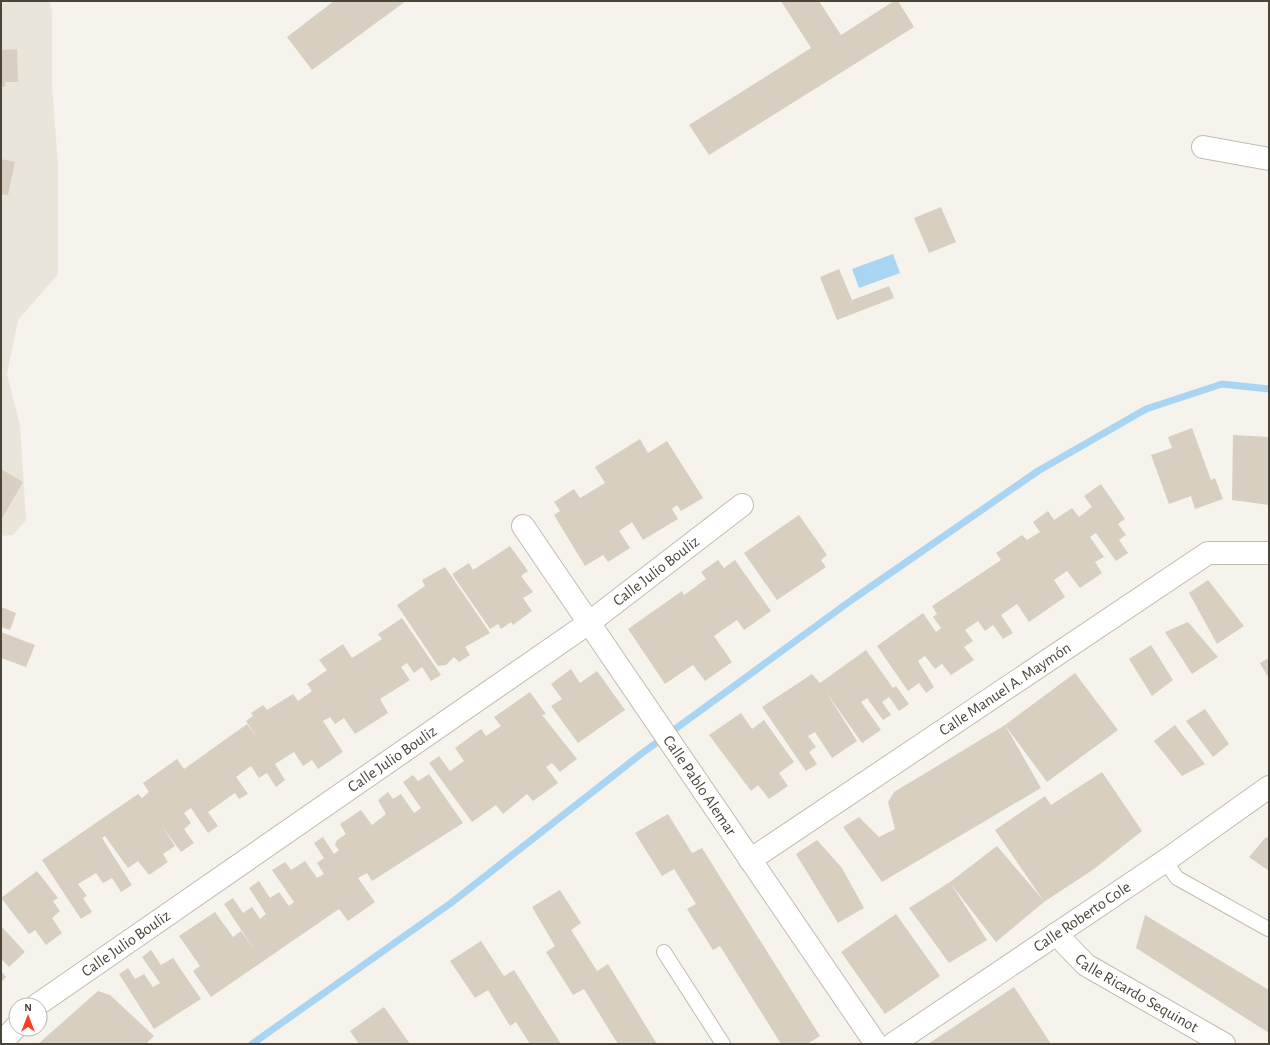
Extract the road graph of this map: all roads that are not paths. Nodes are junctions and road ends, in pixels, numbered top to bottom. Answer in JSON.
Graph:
{"nodes":[{"id":1,"x":1203,"y":147,"type":"dead end"},
{"id":2,"x":1269,"y":159,"type":"edge"},
{"id":3,"x":742,"y":505,"type":"dead end"},
{"id":4,"x":523,"y":526,"type":"dead end"},
{"id":5,"x":1269,"y":553,"type":"edge"},
{"id":6,"x":590,"y":622,"type":"junction"},
{"id":7,"x":1269,"y":787,"type":"edge"},
{"id":8,"x":750,"y":860,"type":"junction"},
{"id":9,"x":1165,"y":861,"type":"junction"},
{"id":10,"x":1268,"y":929,"type":"edge"},
{"id":11,"x":1056,"y":934,"type":"junction"},
{"id":12,"x":664,"y":952,"type":"dead end"},
{"id":13,"x":48,"y":997,"type":"edge"},
{"id":14,"x":8,"y":1036,"type":"edge"},
{"id":15,"x":1,"y":1043,"type":"edge"},
{"id":16,"x":724,"y":1044,"type":"edge"},
{"id":17,"x":876,"y":1044,"type":"edge"},
{"id":18,"x":893,"y":1044,"type":"edge"},
{"id":19,"x":1224,"y":1044,"type":"edge"}],
"edges":[{"from":1,"to":2,"type":"street"},
{"from":3,"to":6,"type":"street","name":"Calle Julio Bouliz"},
{"from":4,"to":6,"type":"street","name":"Calle Pablo Alemar"},
{"from":5,"to":8,"type":"street","name":"Calle Manuel A. Maymón"},
{"from":6,"to":8,"type":"street","name":"Calle Pablo Alemar"},
{"from":6,"to":13,"type":"street","name":"Calle Julio Bouliz"},
{"from":7,"to":9,"type":"street","name":"Calle Roberto Cole"},
{"from":8,"to":17,"type":"street","name":"Calle Pablo Alemar"},
{"from":9,"to":10,"type":"lane"},
{"from":9,"to":11,"type":"street","name":"Calle Roberto Cole"},
{"from":11,"to":18,"type":"street","name":"Calle Roberto Cole"},
{"from":11,"to":19,"type":"street","name":"Calle Ricardo Sequinot"},
{"from":12,"to":16,"type":"lane"},
{"from":14,"to":15,"type":"street"}]}
